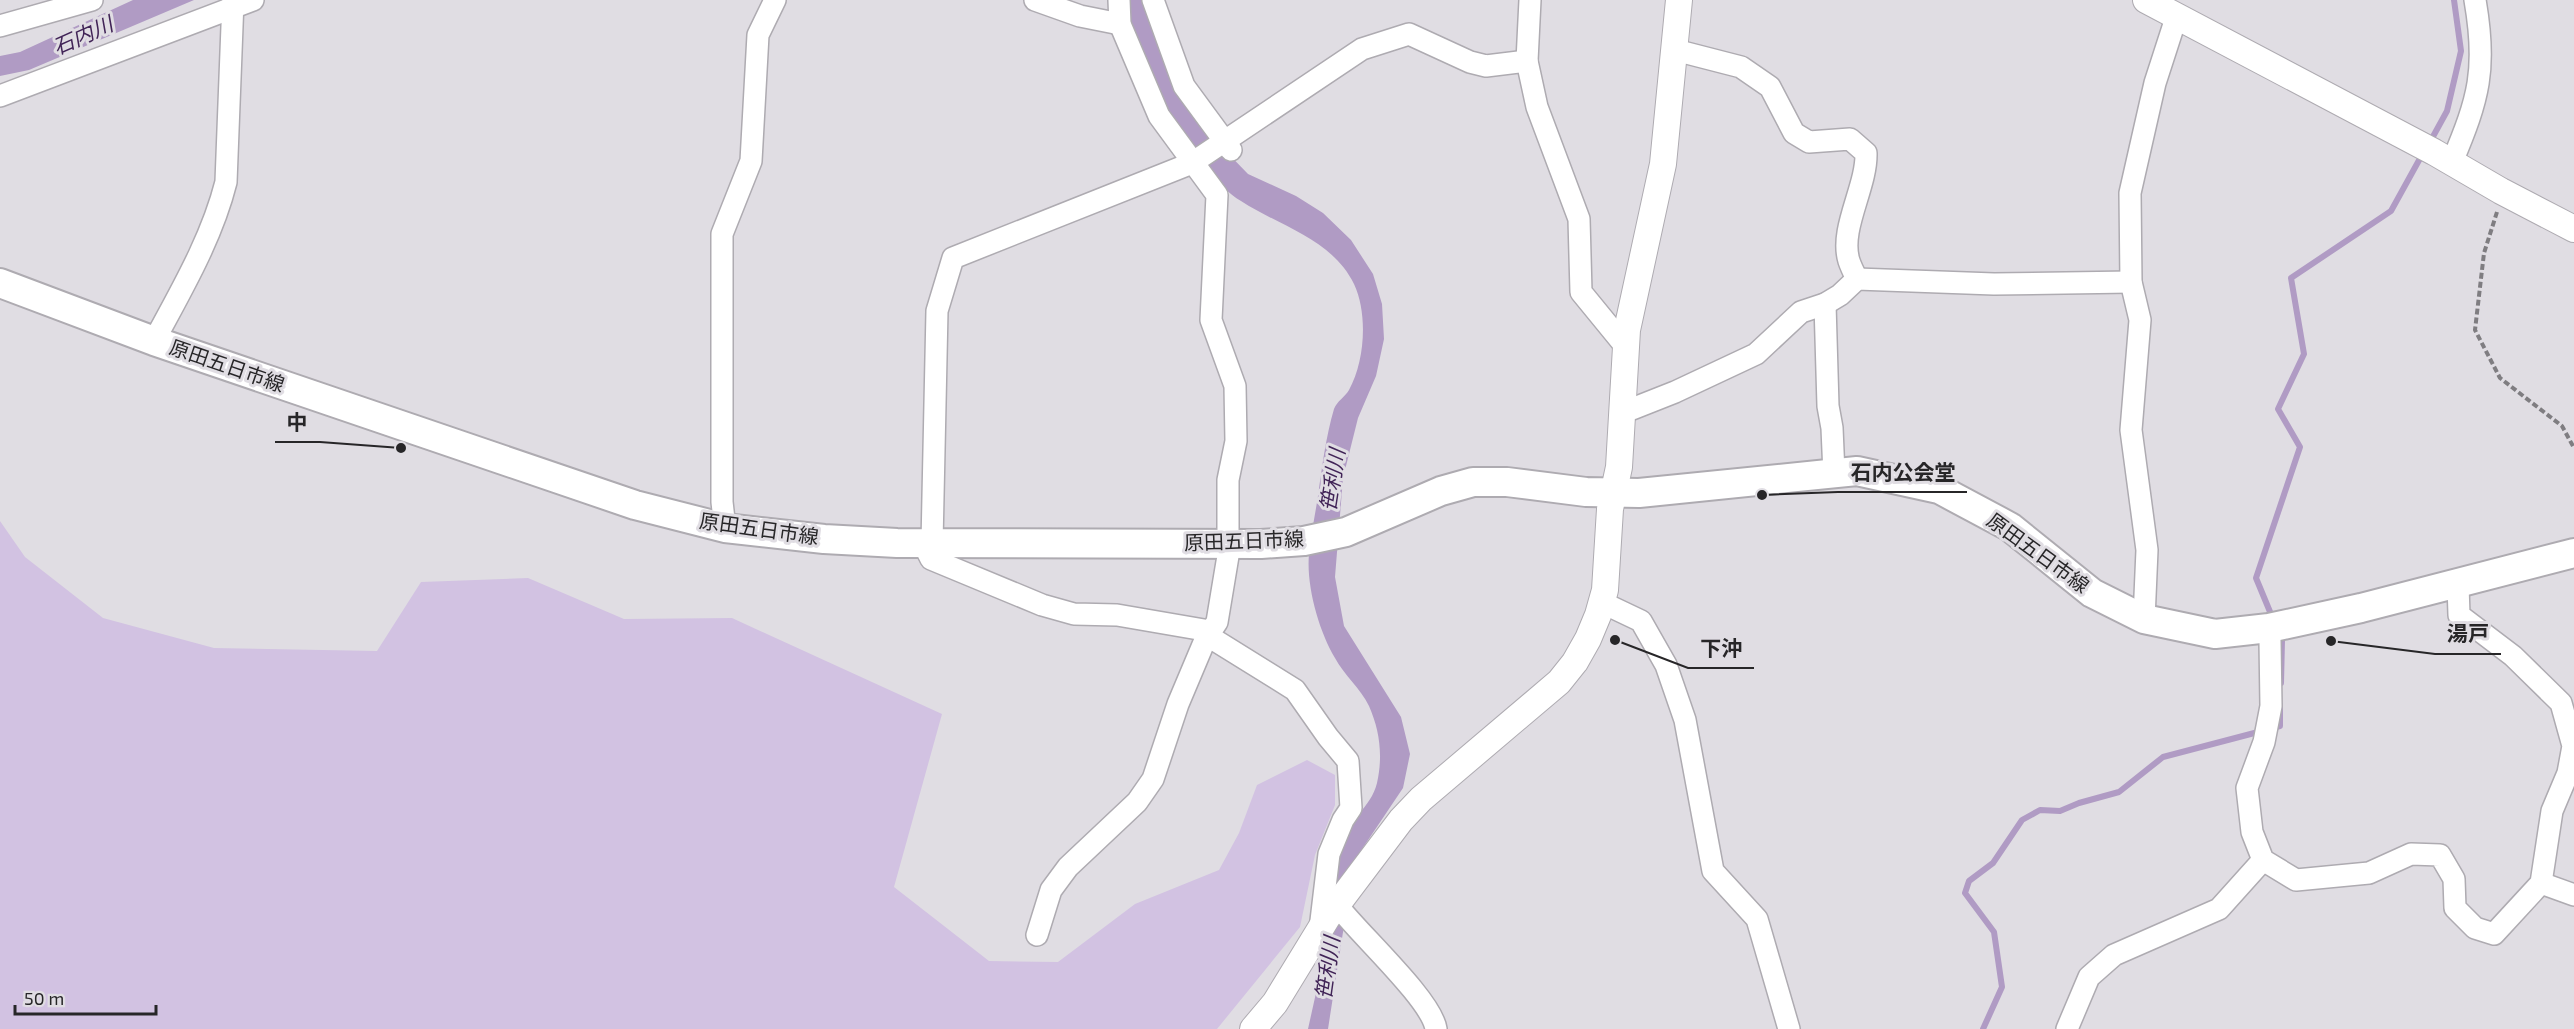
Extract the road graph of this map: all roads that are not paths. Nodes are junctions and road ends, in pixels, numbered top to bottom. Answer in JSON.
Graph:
{"nodes":[{"id":1,"x":92,"y":0,"type":"edge"},
{"id":2,"x":775,"y":0,"type":"edge"},
{"id":3,"x":1035,"y":0,"type":"edge"},
{"id":4,"x":1119,"y":0,"type":"edge"},
{"id":5,"x":1154,"y":0,"type":"edge"},
{"id":6,"x":1530,"y":0,"type":"edge"},
{"id":7,"x":1679,"y":0,"type":"edge"},
{"id":8,"x":2146,"y":0,"type":"edge"},
{"id":9,"x":2475,"y":0,"type":"edge"},
{"id":10,"x":238,"y":3,"type":"edge"},
{"id":11,"x":2177,"y":15,"type":"junction"},
{"id":12,"x":1120,"y":24,"type":"junction"},
{"id":13,"x":0,"y":26,"type":"edge"},
{"id":14,"x":1675,"y":50,"type":"junction"},
{"id":15,"x":1527,"y":62,"type":"junction"},
{"id":16,"x":0,"y":96,"type":"edge"},
{"id":17,"x":1226,"y":145,"type":"junction"},
{"id":18,"x":2435,"y":153,"type":"junction"},
{"id":19,"x":1193,"y":162,"type":"junction"},
{"id":20,"x":2574,"y":229,"type":"edge"},
{"id":21,"x":1857,"y":279,"type":"junction"},
{"id":22,"x":2131,"y":282,"type":"junction"},
{"id":23,"x":0,"y":283,"type":"edge"},
{"id":24,"x":1825,"y":304,"type":"junction"},
{"id":25,"x":154,"y":341,"type":"junction"},
{"id":26,"x":1626,"y":347,"type":"junction"},
{"id":27,"x":1622,"y":410,"type":"junction"},
{"id":28,"x":1834,"y":474,"type":"junction"},
{"id":29,"x":1614,"y":493,"type":"junction"},
{"id":30,"x":725,"y":528,"type":"junction"},
{"id":31,"x":927,"y":543,"type":"junction"},
{"id":32,"x":1228,"y":544,"type":"junction"},
{"id":33,"x":2574,"y":553,"type":"edge"},
{"id":34,"x":2458,"y":585,"type":"junction"},
{"id":35,"x":1601,"y":602,"type":"junction"},
{"id":36,"x":2144,"y":619,"type":"junction"},
{"id":37,"x":2272,"y":627,"type":"junction"},
{"id":38,"x":1210,"y":631,"type":"junction"},
{"id":39,"x":2263,"y":860,"type":"junction"},
{"id":40,"x":2541,"y":883,"type":"junction"},
{"id":41,"x":2574,"y":895,"type":"edge"},
{"id":42,"x":1328,"y":919,"type":"junction"},
{"id":43,"x":1036,"y":935,"type":"dead end"},
{"id":44,"x":1253,"y":1029,"type":"edge"},
{"id":45,"x":1436,"y":1029,"type":"edge"},
{"id":46,"x":1790,"y":1029,"type":"edge"},
{"id":47,"x":2067,"y":1029,"type":"edge"}],
"edges":[{"from":1,"to":13,"type":"street"},
{"from":2,"to":30,"type":"street"},
{"from":3,"to":12,"type":"street"},
{"from":4,"to":12,"type":"street"},
{"from":5,"to":17,"type":"street"},
{"from":6,"to":15,"type":"street"},
{"from":7,"to":14,"type":"street"},
{"from":8,"to":11,"type":"street"},
{"from":9,"to":18,"type":"street"},
{"from":10,"to":16,"type":"street"},
{"from":10,"to":25,"type":"street"},
{"from":11,"to":18,"type":"street"},
{"from":11,"to":22,"type":"street"},
{"from":12,"to":19,"type":"street"},
{"from":14,"to":21,"type":"street"},
{"from":14,"to":26,"type":"street"},
{"from":15,"to":17,"type":"street"},
{"from":15,"to":26,"type":"street"},
{"from":17,"to":19,"type":"street"},
{"from":18,"to":20,"type":"street"},
{"from":19,"to":31,"type":"street"},
{"from":19,"to":32,"type":"street"},
{"from":21,"to":22,"type":"street"},
{"from":21,"to":24,"type":"street"},
{"from":22,"to":36,"type":"street"},
{"from":23,"to":25,"type":"main road","name":"原田五日市線"},
{"from":24,"to":27,"type":"street"},
{"from":24,"to":28,"type":"street"},
{"from":25,"to":30,"type":"main road","name":"原田五日市線"},
{"from":26,"to":27,"type":"street"},
{"from":27,"to":29,"type":"street"},
{"from":28,"to":29,"type":"main road","name":"原田五日市線"},
{"from":28,"to":36,"type":"main road","name":"原田五日市線"},
{"from":29,"to":32,"type":"main road","name":"原田五日市線"},
{"from":29,"to":35,"type":"street"},
{"from":30,"to":31,"type":"main road","name":"原田五日市線"},
{"from":31,"to":32,"type":"main road","name":"原田五日市線"},
{"from":31,"to":38,"type":"street"},
{"from":32,"to":38,"type":"street"},
{"from":33,"to":34,"type":"main road","name":"原田五日市線"},
{"from":34,"to":37,"type":"main road","name":"原田五日市線"},
{"from":34,"to":40,"type":"street"},
{"from":35,"to":42,"type":"street"},
{"from":35,"to":46,"type":"street"},
{"from":36,"to":37,"type":"main road","name":"原田五日市線"},
{"from":37,"to":39,"type":"street"},
{"from":38,"to":42,"type":"street"},
{"from":38,"to":43,"type":"street"},
{"from":39,"to":40,"type":"street"},
{"from":39,"to":47,"type":"street"},
{"from":40,"to":41,"type":"street"},
{"from":42,"to":44,"type":"street"},
{"from":42,"to":45,"type":"street"}]}
